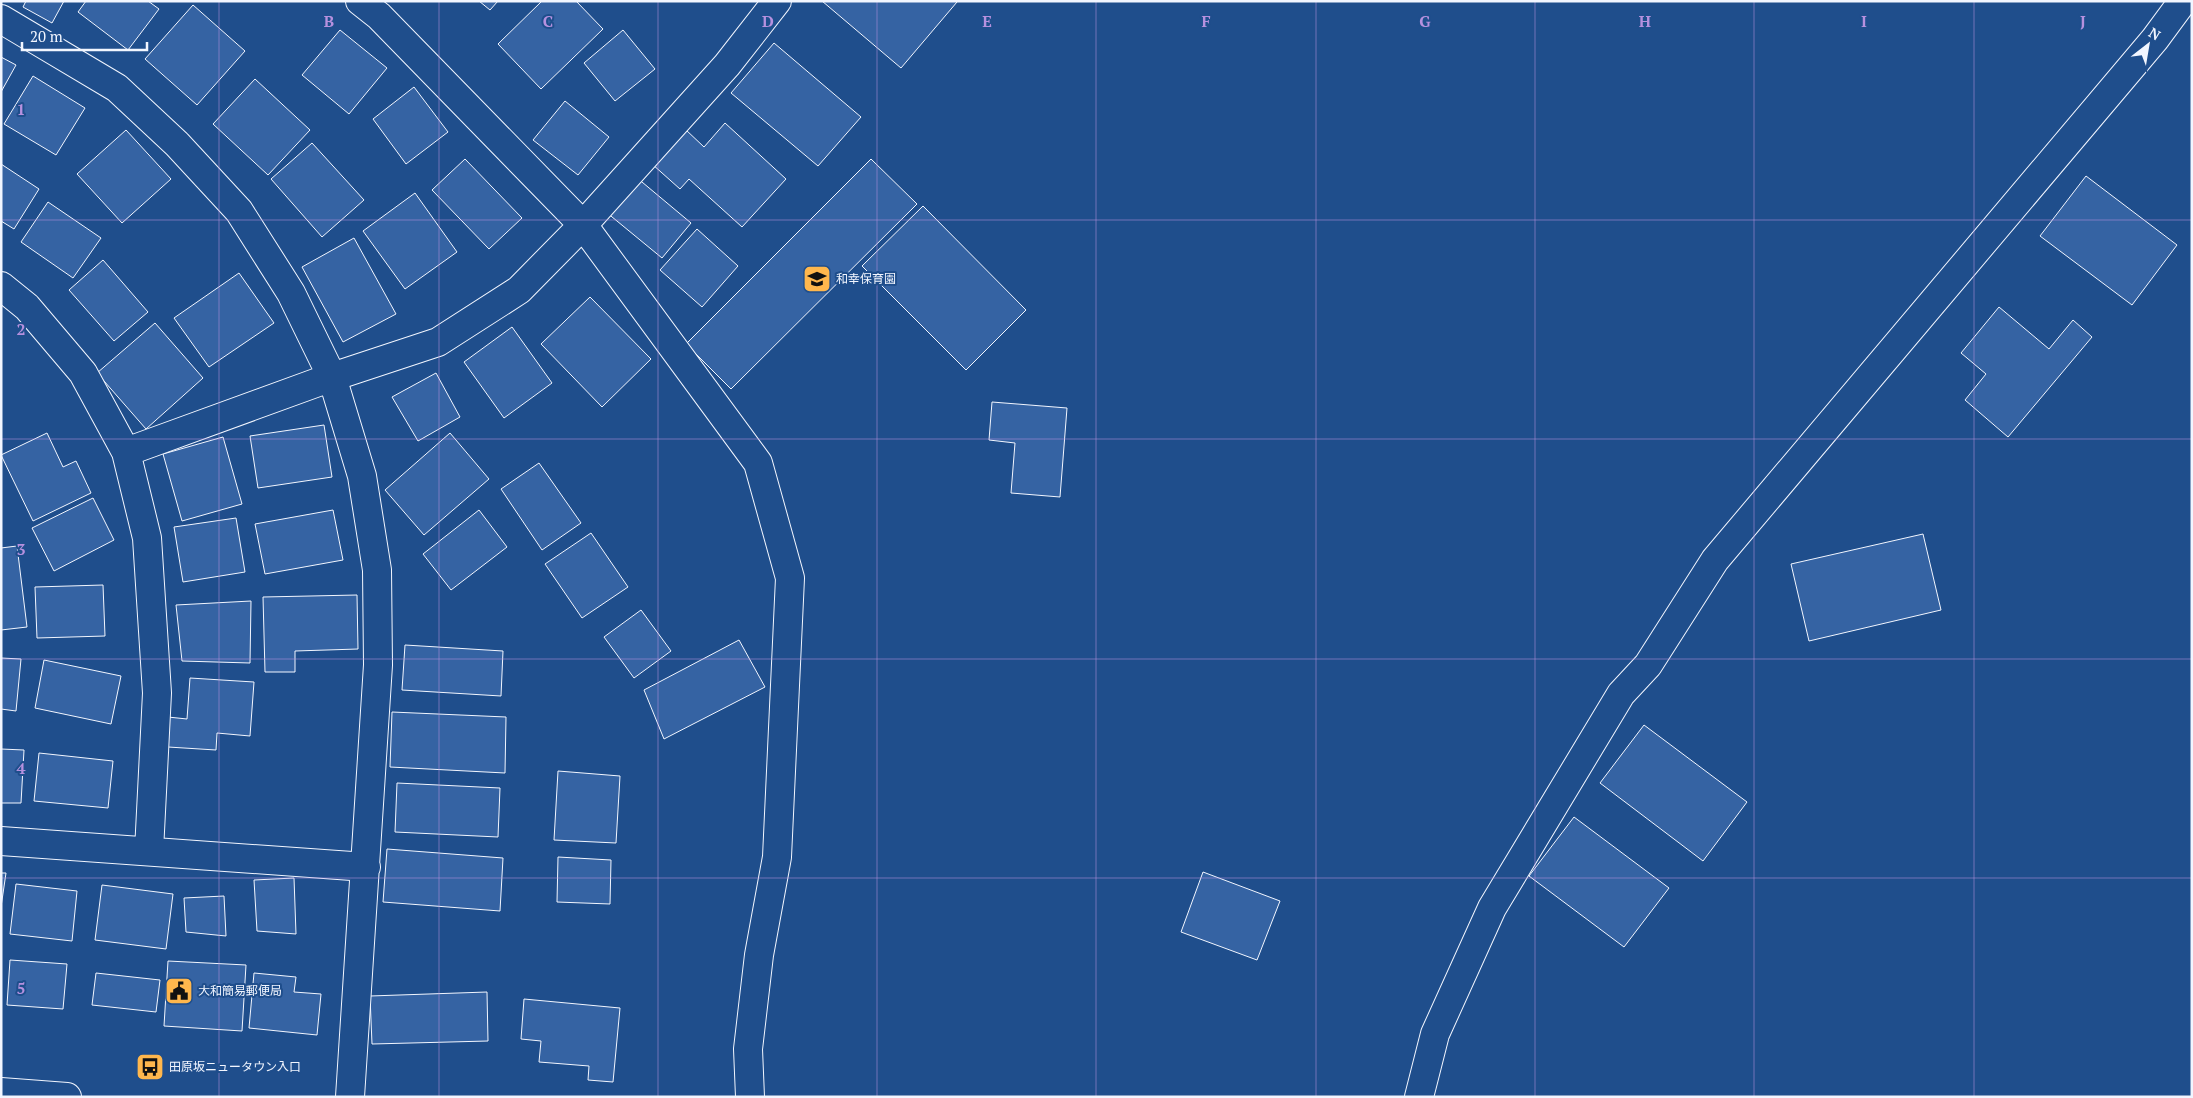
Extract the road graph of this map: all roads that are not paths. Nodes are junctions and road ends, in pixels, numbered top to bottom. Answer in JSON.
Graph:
{"nodes":[{"id":1,"x":360,"y":1,"type":"edge"},
{"id":2,"x":777,"y":1,"type":"edge"},
{"id":3,"x":2183,"y":1,"type":"edge"},
{"id":4,"x":1,"y":19,"type":"edge"},
{"id":5,"x":583,"y":225,"type":"junction"},
{"id":6,"x":1,"y":286,"type":"edge"},
{"id":7,"x":332,"y":377,"type":"junction"},
{"id":8,"x":126,"y":452,"type":"junction"},
{"id":9,"x":1,"y":840,"type":"edge"},
{"id":10,"x":149,"y":851,"type":"junction"},
{"id":11,"x":366,"y":867,"type":"junction"},
{"id":12,"x":1,"y":1092,"type":"edge"},
{"id":13,"x":67,"y":1097,"type":"edge"},
{"id":14,"x":350,"y":1097,"type":"edge"},
{"id":15,"x":750,"y":1097,"type":"edge"},
{"id":16,"x":1419,"y":1097,"type":"edge"}],
"edges":[{"from":1,"to":5,"type":"street"},
{"from":2,"to":5,"type":"street"},
{"from":3,"to":16,"type":"street"},
{"from":4,"to":7,"type":"street"},
{"from":5,"to":7,"type":"street"},
{"from":5,"to":15,"type":"street"},
{"from":6,"to":8,"type":"street"},
{"from":7,"to":8,"type":"street"},
{"from":7,"to":11,"type":"street"},
{"from":8,"to":10,"type":"street"},
{"from":9,"to":10,"type":"street"},
{"from":10,"to":11,"type":"street"},
{"from":11,"to":14,"type":"street"},
{"from":12,"to":13,"type":"street"}]}
